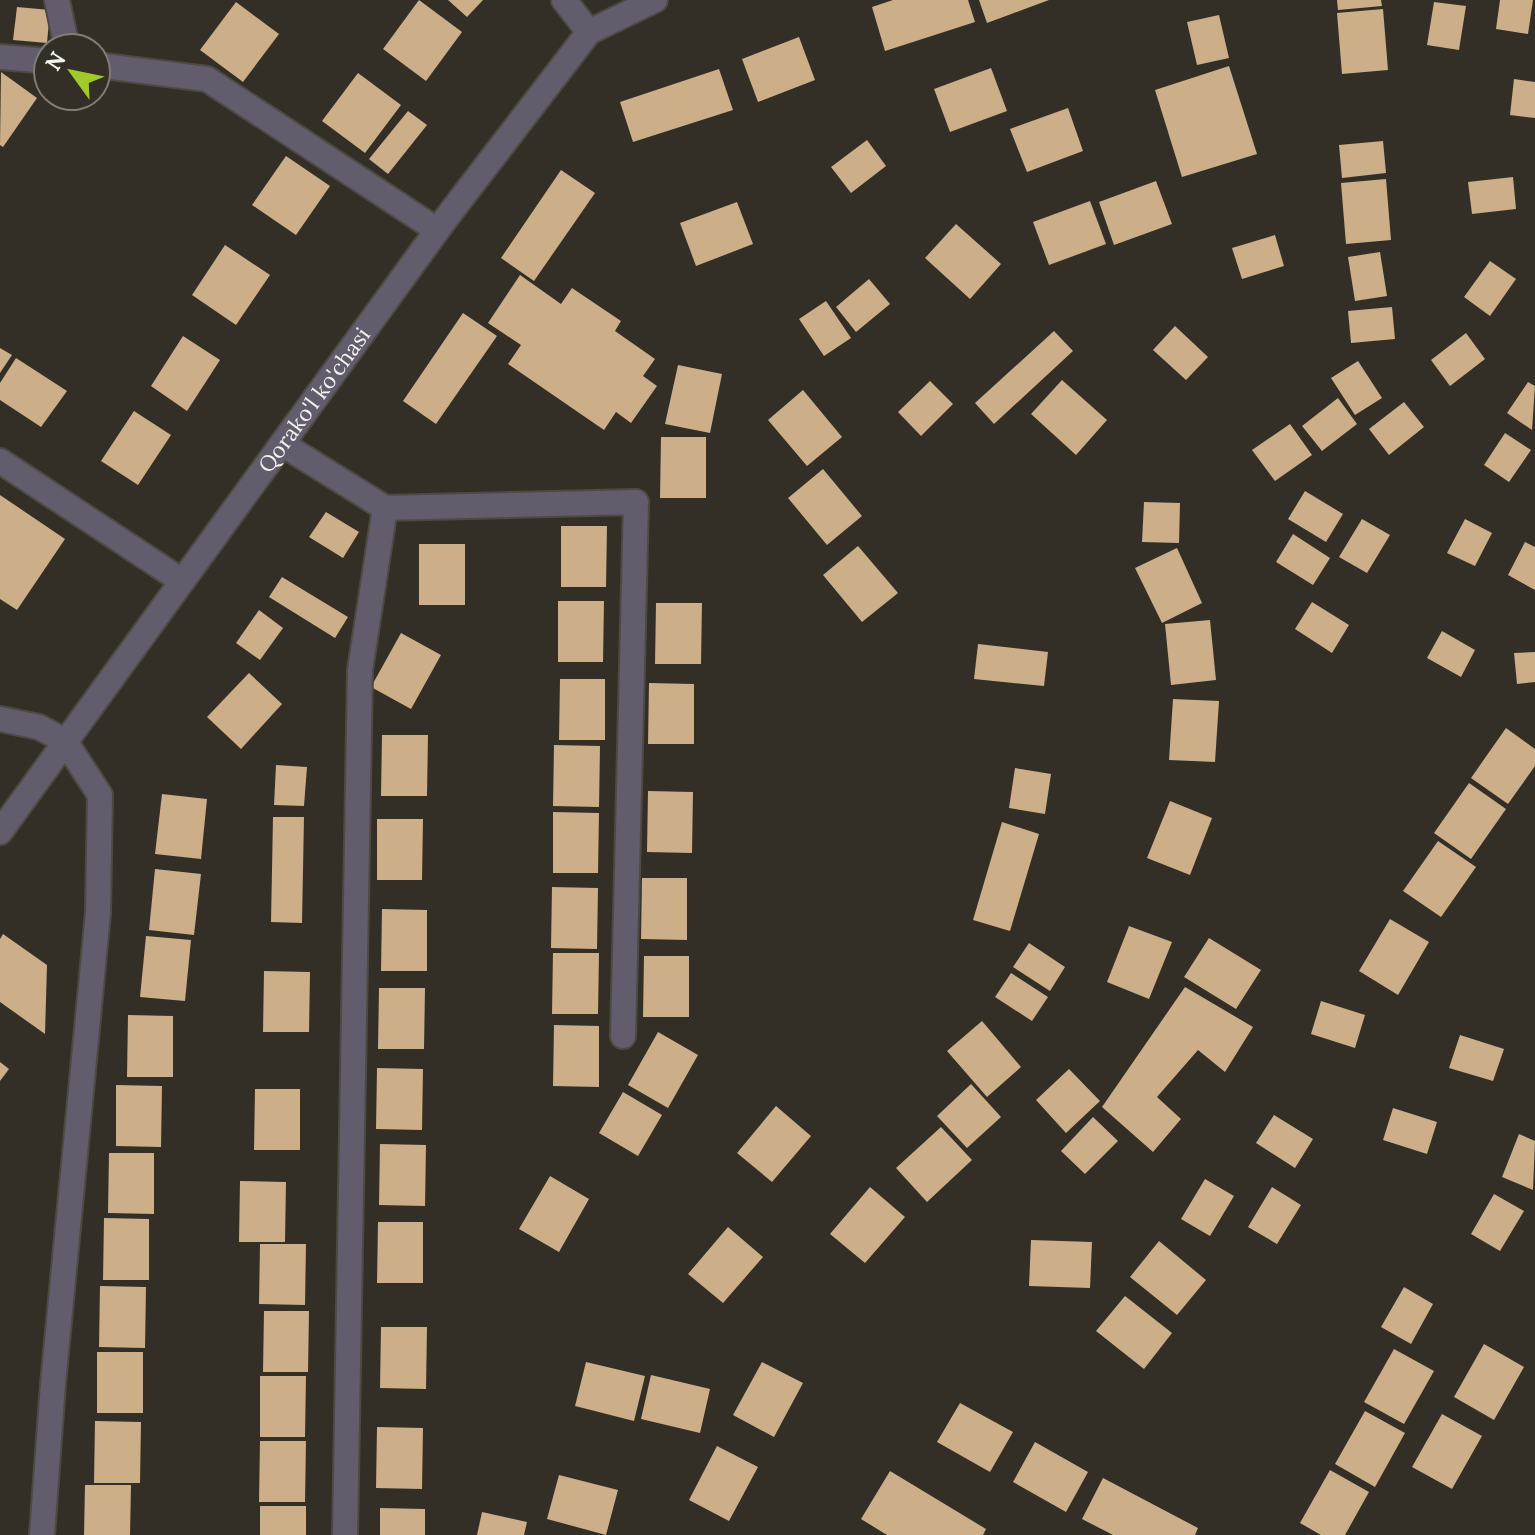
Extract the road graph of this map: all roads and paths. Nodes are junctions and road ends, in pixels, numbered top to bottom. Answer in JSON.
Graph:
{"nodes":[{"id":1,"x":57,"y":0,"type":"edge"},
{"id":2,"x":564,"y":0,"type":"edge"},
{"id":3,"x":655,"y":0,"type":"edge"},
{"id":4,"x":64,"y":32,"type":"edge"},
{"id":5,"x":589,"y":32,"type":"junction"},
{"id":6,"x":0,"y":57,"type":"edge"},
{"id":7,"x":32,"y":60,"type":"edge"},
{"id":8,"x":112,"y":67,"type":"edge"},
{"id":9,"x":437,"y":230,"type":"junction"},
{"id":10,"x":282,"y":444,"type":"junction"},
{"id":11,"x":0,"y":461,"type":"edge"},
{"id":12,"x":385,"y":508,"type":"junction"},
{"id":13,"x":182,"y":581,"type":"junction"},
{"id":14,"x":0,"y":719,"type":"edge"},
{"id":15,"x":65,"y":741,"type":"junction"},
{"id":16,"x":0,"y":832,"type":"edge"},
{"id":17,"x":623,"y":1036,"type":"dead end"},
{"id":18,"x":42,"y":1535,"type":"edge"},
{"id":19,"x":345,"y":1535,"type":"edge"}],
"edges":[{"from":1,"to":4,"type":"street"},
{"from":2,"to":5,"type":"street"},
{"from":3,"to":5,"type":"street","name":"Qorako'l ko'chasi"},
{"from":5,"to":9,"type":"street","name":"Qorako'l ko'chasi"},
{"from":6,"to":7,"type":"street"},
{"from":8,"to":9,"type":"street"},
{"from":9,"to":10,"type":"street","name":"Qorako'l ko'chasi"},
{"from":10,"to":12,"type":"street"},
{"from":10,"to":13,"type":"street","name":"Qorako'l ko'chasi"},
{"from":11,"to":13,"type":"street"},
{"from":12,"to":17,"type":"street"},
{"from":12,"to":19,"type":"street"},
{"from":13,"to":15,"type":"street","name":"Qorako'l ko'chasi"},
{"from":14,"to":15,"type":"street"},
{"from":15,"to":16,"type":"street","name":"Qorako'l ko'chasi"},
{"from":15,"to":18,"type":"street"}]}
